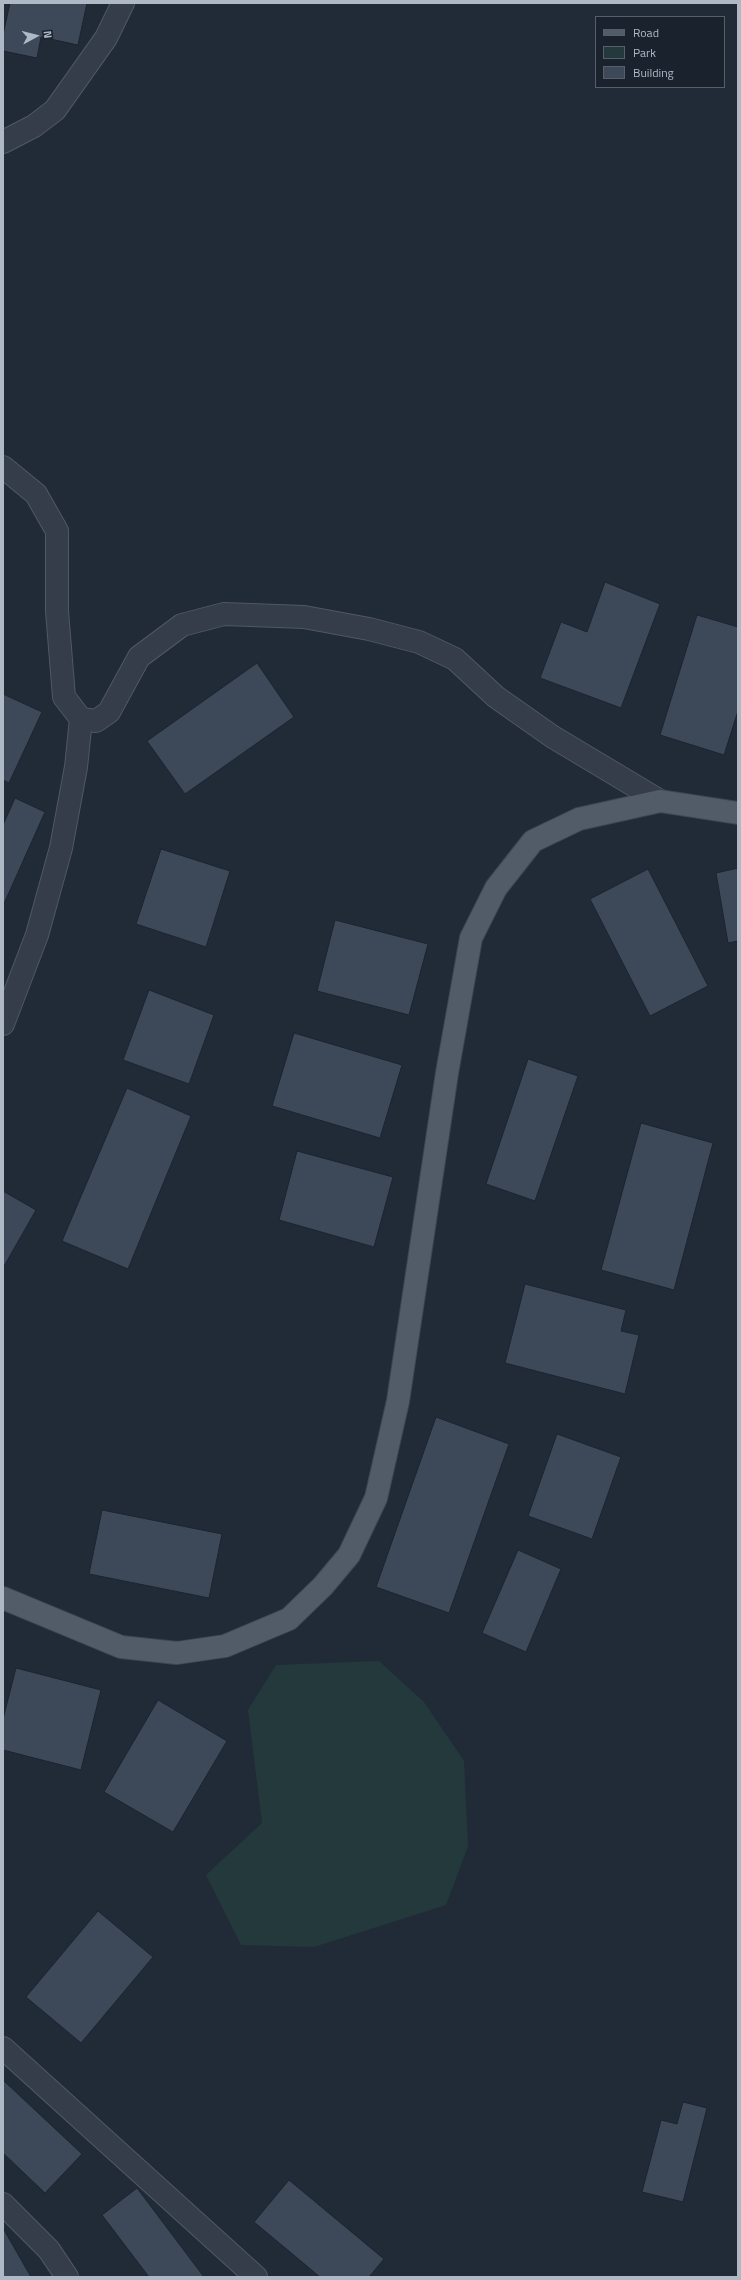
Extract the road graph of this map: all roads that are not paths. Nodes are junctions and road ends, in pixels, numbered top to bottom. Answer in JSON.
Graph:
{"nodes":[{"id":1,"x":123,"y":3,"type":"edge"},
{"id":2,"x":3,"y":142,"type":"edge"},
{"id":3,"x":3,"y":467,"type":"edge"},
{"id":4,"x":81,"y":720,"type":"junction"},
{"id":5,"x":660,"y":801,"type":"junction"},
{"id":6,"x":738,"y":813,"type":"edge"},
{"id":7,"x":24,"y":970,"type":"junction"},
{"id":8,"x":3,"y":976,"type":"edge"},
{"id":9,"x":3,"y":1024,"type":"edge"},
{"id":10,"x":3,"y":1598,"type":"edge"},
{"id":11,"x":3,"y":2048,"type":"edge"},
{"id":12,"x":3,"y":2204,"type":"edge"},
{"id":13,"x":67,"y":2277,"type":"edge"},
{"id":14,"x":256,"y":2277,"type":"edge"}],
"edges":[{"from":1,"to":2,"type":"street"},
{"from":3,"to":4,"type":"street"},
{"from":4,"to":5,"type":"street"},
{"from":4,"to":7,"type":"street"},
{"from":5,"to":6,"type":"main road"},
{"from":5,"to":10,"type":"main road"},
{"from":7,"to":8,"type":"street"},
{"from":7,"to":9,"type":"street"},
{"from":11,"to":14,"type":"street"},
{"from":12,"to":13,"type":"street"}]}
